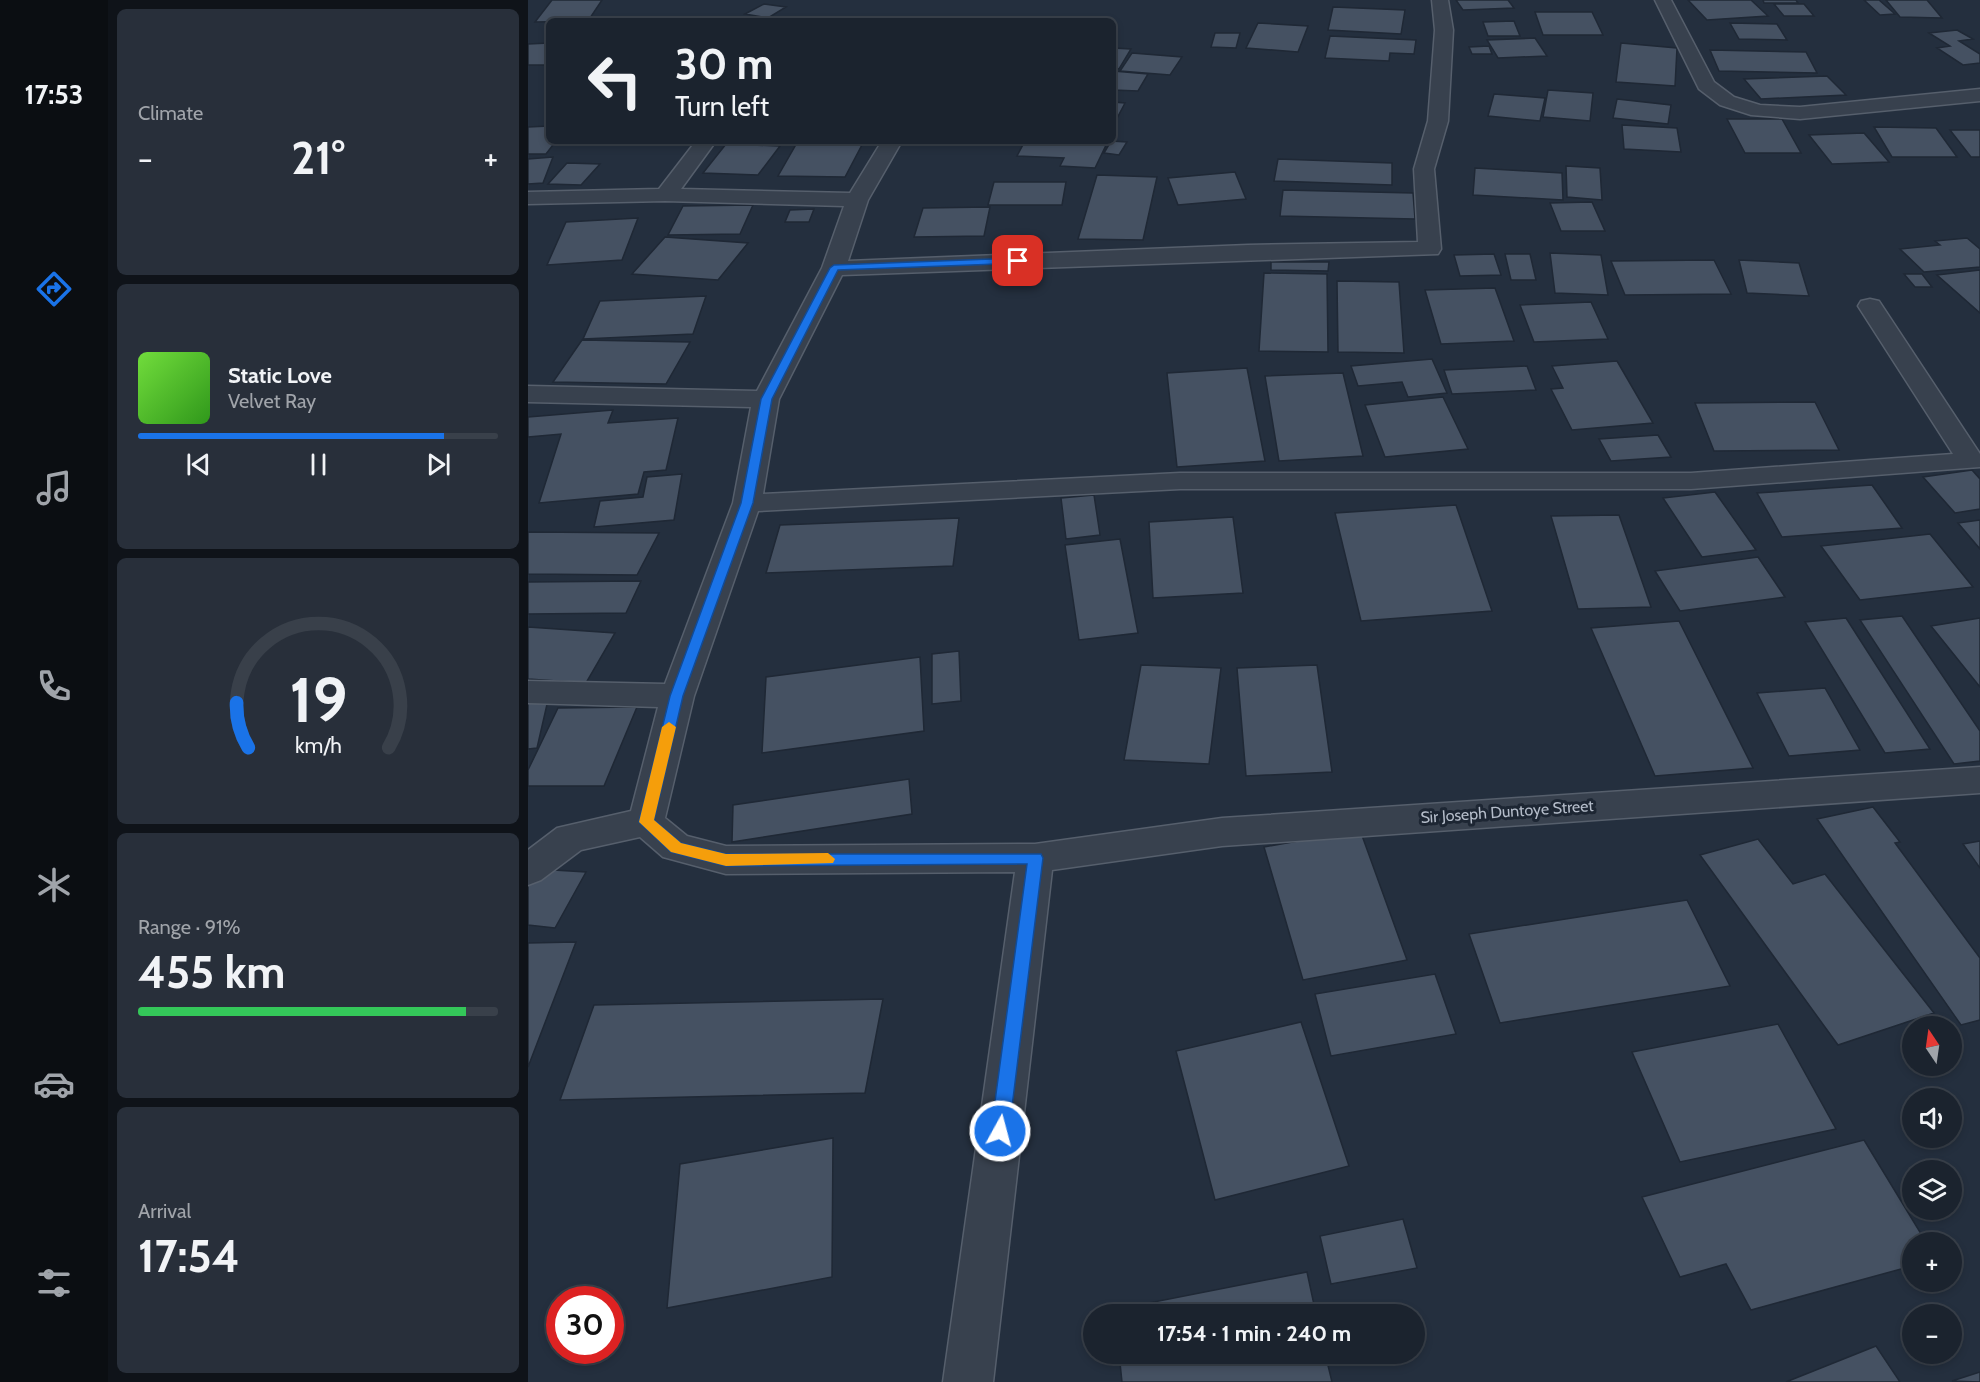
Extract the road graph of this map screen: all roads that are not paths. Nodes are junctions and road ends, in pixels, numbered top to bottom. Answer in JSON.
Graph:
{"nodes":[{"id":1,"x":1440,"y":0,"type":"edge"},
{"id":2,"x":1663,"y":0,"type":"edge"},
{"id":3,"x":1980,"y":95,"type":"edge"},
{"id":4,"x":704,"y":144,"type":"edge"},
{"id":5,"x":890,"y":144,"type":"edge"},
{"id":6,"x":666,"y":195,"type":"junction"},
{"id":7,"x":528,"y":198,"type":"edge"},
{"id":8,"x":857,"y":200,"type":"junction"},
{"id":9,"x":834,"y":268,"type":"junction"},
{"id":10,"x":1870,"y":306,"type":"dead end"},
{"id":11,"x":528,"y":394,"type":"edge"},
{"id":12,"x":766,"y":399,"type":"junction"},
{"id":13,"x":747,"y":503,"type":"junction"},
{"id":14,"x":528,"y":692,"type":"edge"},
{"id":15,"x":677,"y":696,"type":"junction"},
{"id":16,"x":1980,"y":780,"type":"edge"},
{"id":17,"x":646,"y":822,"type":"junction"},
{"id":18,"x":1035,"y":858,"type":"junction"},
{"id":19,"x":528,"y":870,"type":"edge"},
{"id":20,"x":968,"y":1382,"type":"edge"}],
"edges":[{"from":1,"to":9,"type":"street"},
{"from":2,"to":3,"type":"street"},
{"from":4,"to":6,"type":"street"},
{"from":5,"to":8,"type":"street"},
{"from":6,"to":7,"type":"street"},
{"from":6,"to":8,"type":"street"},
{"from":8,"to":9,"type":"street"},
{"from":9,"to":12,"type":"street"},
{"from":10,"to":13,"type":"street"},
{"from":11,"to":12,"type":"street"},
{"from":12,"to":13,"type":"street"},
{"from":13,"to":15,"type":"street"},
{"from":14,"to":15,"type":"street"},
{"from":15,"to":17,"type":"street"},
{"from":16,"to":18,"type":"street","name":"Sir Joseph Duntoye Street"},
{"from":17,"to":18,"type":"street","name":"Sir Joseph Duntoye Street"},
{"from":17,"to":19,"type":"street"},
{"from":18,"to":20,"type":"street"}]}
